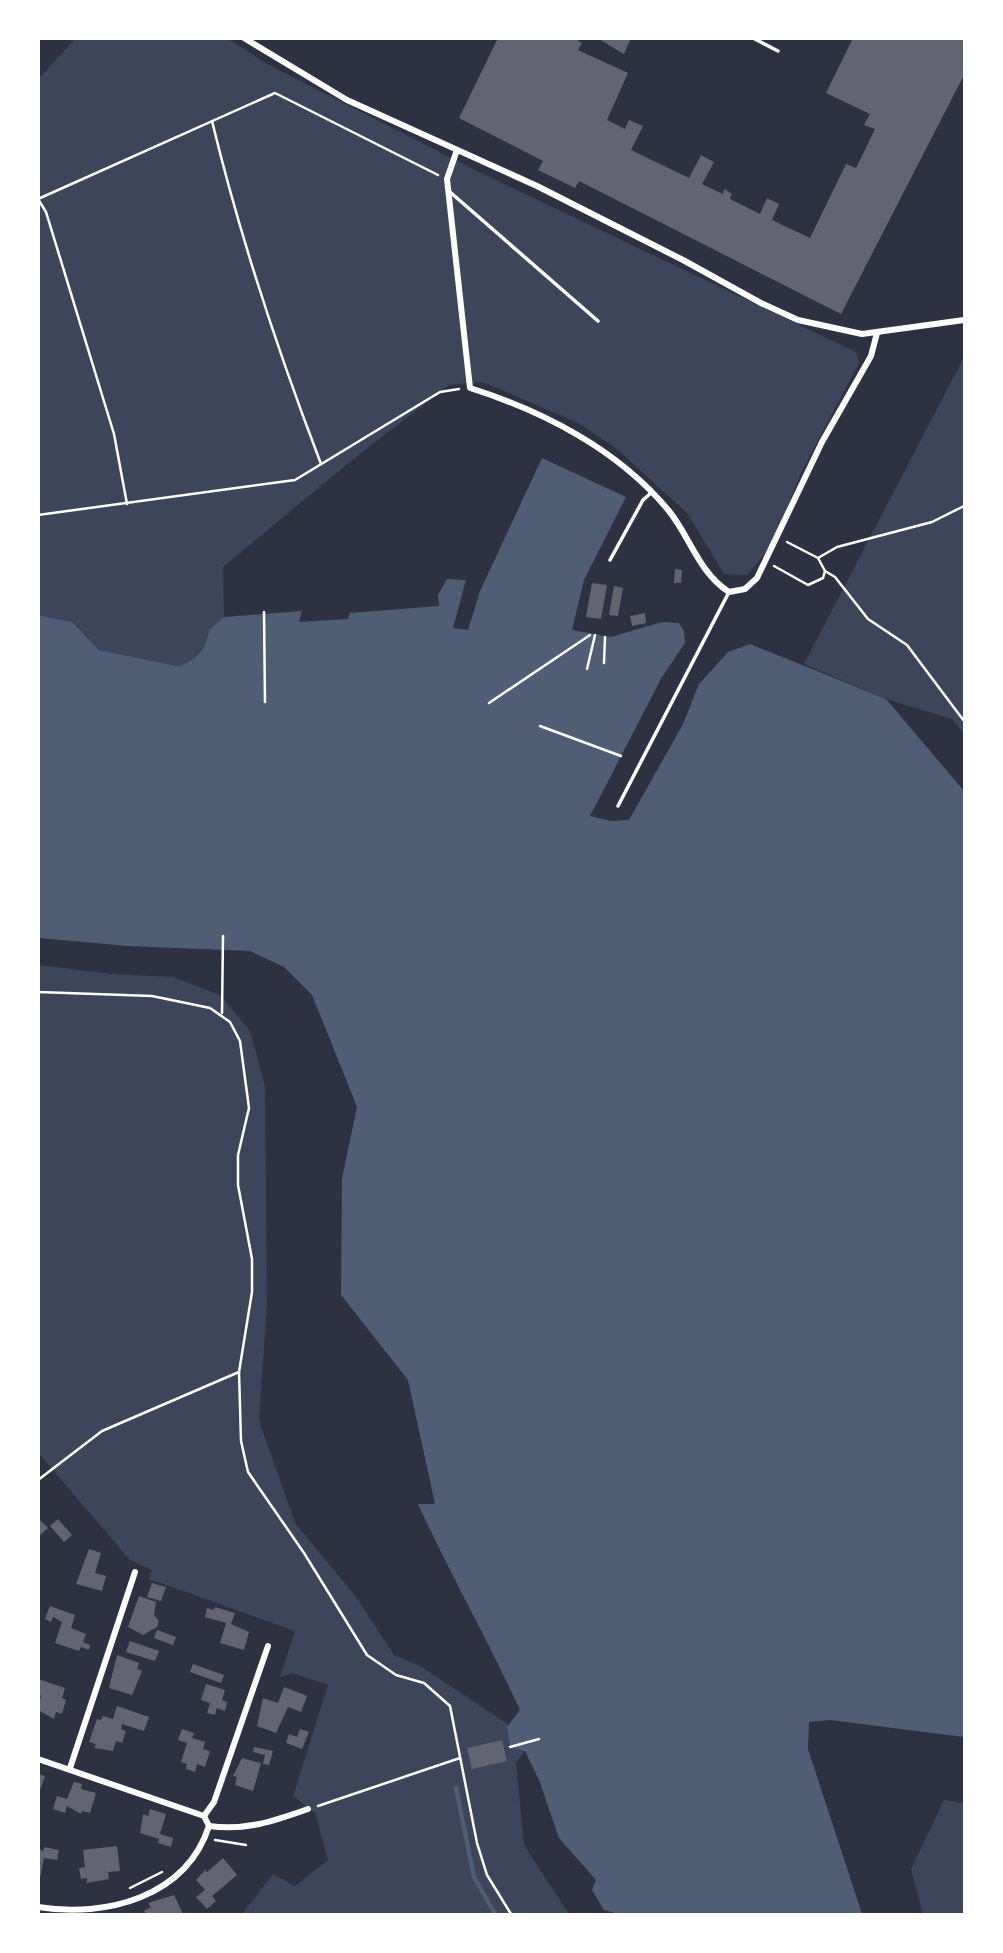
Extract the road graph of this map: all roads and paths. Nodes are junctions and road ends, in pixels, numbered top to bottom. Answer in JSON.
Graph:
{"nodes":[{"id":1,"x":244,"y":38,"type":"edge"},
{"id":2,"x":753,"y":38,"type":"edge"},
{"id":3,"x":778,"y":51,"type":"dead end"},
{"id":4,"x":212,"y":121,"type":"junction"},
{"id":5,"x":457,"y":150,"type":"junction"},
{"id":6,"x":447,"y":179,"type":"junction"},
{"id":7,"x":449,"y":190,"type":"junction"},
{"id":8,"x":38,"y":199,"type":"edge"},
{"id":9,"x":964,"y":320,"type":"edge"},
{"id":10,"x":598,"y":321,"type":"dead end"},
{"id":11,"x":877,"y":333,"type":"junction"},
{"id":12,"x":470,"y":388,"type":"junction"},
{"id":13,"x":321,"y":465,"type":"junction"},
{"id":14,"x":652,"y":492,"type":"junction"},
{"id":15,"x":127,"y":504,"type":"junction"},
{"id":16,"x":964,"y":506,"type":"edge"},
{"id":17,"x":38,"y":515,"type":"edge"},
{"id":18,"x":777,"y":538,"type":"junction"},
{"id":19,"x":818,"y":558,"type":"junction"},
{"id":20,"x":610,"y":560,"type":"dead end"},
{"id":21,"x":766,"y":561,"type":"junction"},
{"id":22,"x":825,"y":571,"type":"junction"},
{"id":23,"x":729,"y":592,"type":"junction"},
{"id":24,"x":264,"y":612,"type":"dead end"},
{"id":25,"x":590,"y":635,"type":"dead end"},
{"id":26,"x":596,"y":635,"type":"dead end"},
{"id":27,"x":605,"y":637,"type":"dead end"},
{"id":28,"x":604,"y":663,"type":"dead end"},
{"id":29,"x":587,"y":668,"type":"dead end"},
{"id":30,"x":265,"y":702,"type":"dead end"},
{"id":31,"x":489,"y":703,"type":"dead end"},
{"id":32,"x":964,"y":721,"type":"edge"},
{"id":33,"x":540,"y":726,"type":"dead end"},
{"id":34,"x":621,"y":756,"type":"dead end"},
{"id":35,"x":618,"y":806,"type":"dead end"},
{"id":36,"x":223,"y":936,"type":"dead end"},
{"id":37,"x":38,"y":992,"type":"edge"},
{"id":38,"x":222,"y":1014,"type":"junction"},
{"id":39,"x":239,"y":1372,"type":"junction"},
{"id":40,"x":38,"y":1480,"type":"edge"},
{"id":41,"x":135,"y":1572,"type":"dead end"},
{"id":42,"x":268,"y":1646,"type":"dead end"},
{"id":43,"x":539,"y":1739,"type":"dead end"},
{"id":44,"x":510,"y":1746,"type":"dead end"},
{"id":45,"x":460,"y":1758,"type":"junction"},
{"id":46,"x":38,"y":1759,"type":"edge"},
{"id":47,"x":70,"y":1768,"type":"junction"},
{"id":48,"x":308,"y":1809,"type":"joint"},
{"id":49,"x":204,"y":1816,"type":"junction"},
{"id":50,"x":209,"y":1826,"type":"junction"},
{"id":51,"x":217,"y":1841,"type":"dead end"},
{"id":52,"x":246,"y":1845,"type":"dead end"},
{"id":53,"x":167,"y":1868,"type":"dead end"},
{"id":54,"x":122,"y":1892,"type":"dead end"},
{"id":55,"x":38,"y":1907,"type":"edge"},
{"id":56,"x":511,"y":1914,"type":"edge"}],
"edges":[{"from":1,"to":5,"type":"street"},
{"from":2,"to":3,"type":"lane"},
{"from":4,"to":6,"type":"path"},
{"from":4,"to":8,"type":"path"},
{"from":4,"to":13,"type":"path"},
{"from":5,"to":6,"type":"street"},
{"from":5,"to":11,"type":"street"},
{"from":6,"to":7,"type":"street"},
{"from":7,"to":10,"type":"lane"},
{"from":7,"to":12,"type":"street"},
{"from":8,"to":15,"type":"path"},
{"from":9,"to":11,"type":"street"},
{"from":11,"to":18,"type":"street"},
{"from":12,"to":13,"type":"path"},
{"from":12,"to":14,"type":"street"},
{"from":13,"to":15,"type":"path"},
{"from":14,"to":20,"type":"lane"},
{"from":14,"to":23,"type":"street"},
{"from":15,"to":17,"type":"path"},
{"from":16,"to":19,"type":"path"},
{"from":18,"to":19,"type":"path"},
{"from":18,"to":21,"type":"street"},
{"from":19,"to":22,"type":"path"},
{"from":21,"to":22,"type":"path"},
{"from":21,"to":23,"type":"street"},
{"from":22,"to":32,"type":"path"},
{"from":23,"to":35,"type":"lane"},
{"from":24,"to":30,"type":"path"},
{"from":25,"to":31,"type":"path"},
{"from":26,"to":29,"type":"path"},
{"from":27,"to":28,"type":"path"},
{"from":33,"to":34,"type":"path"},
{"from":36,"to":38,"type":"path"},
{"from":37,"to":38,"type":"path"},
{"from":38,"to":39,"type":"path"},
{"from":39,"to":40,"type":"path"},
{"from":39,"to":45,"type":"path"},
{"from":41,"to":47,"type":"street"},
{"from":42,"to":49,"type":"street"},
{"from":43,"to":44,"type":"path"},
{"from":45,"to":48,"type":"path"},
{"from":45,"to":56,"type":"path"},
{"from":46,"to":47,"type":"street"},
{"from":47,"to":49,"type":"street"},
{"from":48,"to":50,"type":"street"},
{"from":49,"to":50,"type":"street"},
{"from":50,"to":55,"type":"street"},
{"from":51,"to":52,"type":"path"},
{"from":53,"to":54,"type":"path"}]}
